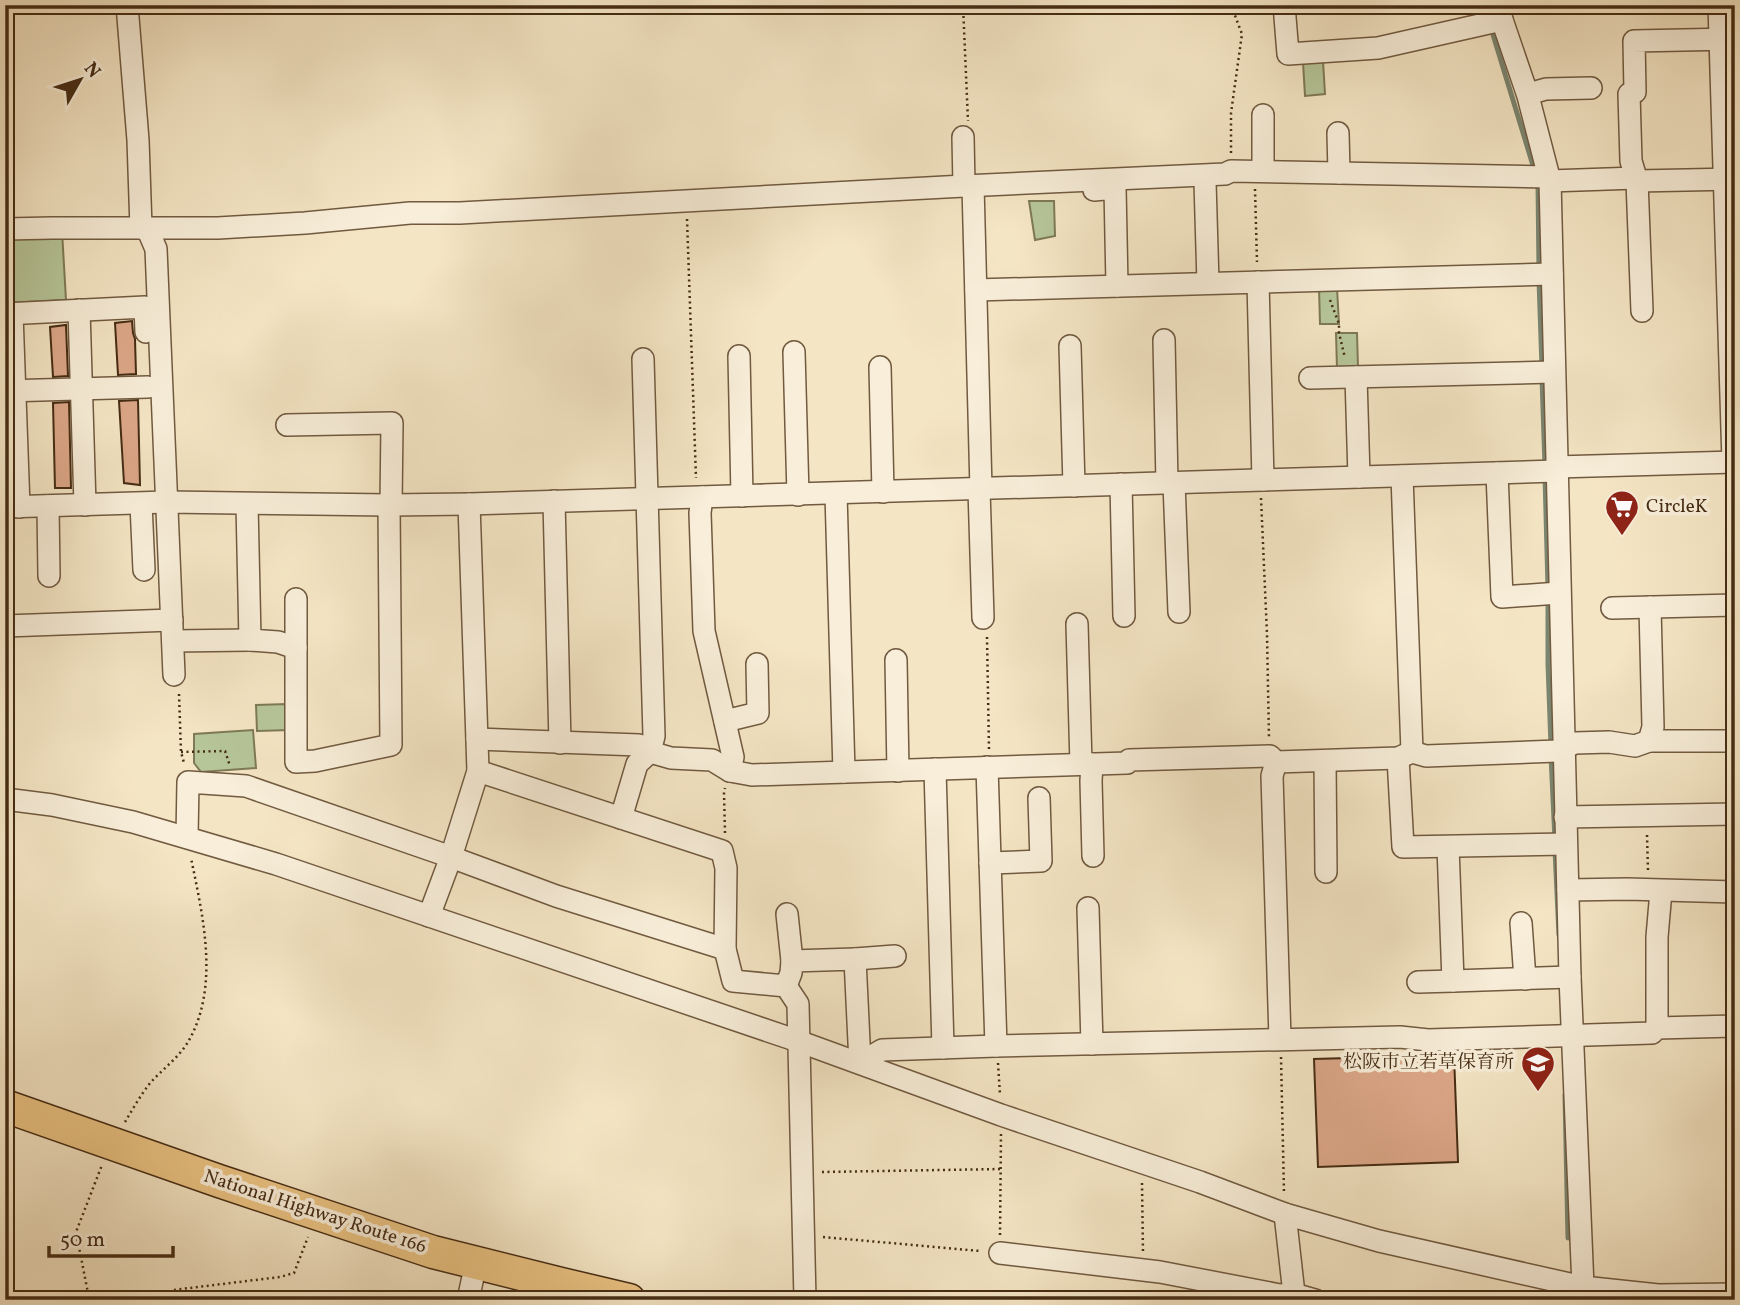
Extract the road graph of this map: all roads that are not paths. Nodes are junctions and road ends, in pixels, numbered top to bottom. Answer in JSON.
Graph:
{"nodes":[{"id":1,"x":127,"y":5,"type":"edge"},
{"id":2,"x":1284,"y":5,"type":"edge"},
{"id":3,"x":1719,"y":5,"type":"edge"},
{"id":4,"x":1495,"y":18,"type":"edge"},
{"id":5,"x":1728,"y":40,"type":"edge"},
{"id":6,"x":1591,"y":88,"type":"dead end"},
{"id":7,"x":1528,"y":94,"type":"junction"},
{"id":8,"x":1263,"y":115,"type":"dead end"},
{"id":9,"x":1338,"y":133,"type":"dead end"},
{"id":10,"x":963,"y":137,"type":"road end"},
{"id":11,"x":1259,"y":171,"type":"junction"},
{"id":12,"x":1339,"y":173,"type":"junction"},
{"id":13,"x":1542,"y":178,"type":"junction"},
{"id":14,"x":1636,"y":180,"type":"junction"},
{"id":15,"x":1730,"y":180,"type":"edge"},
{"id":16,"x":1205,"y":182,"type":"dead end"},
{"id":17,"x":970,"y":190,"type":"junction"},
{"id":18,"x":144,"y":228,"type":"junction"},
{"id":19,"x":5,"y":229,"type":"edge"},
{"id":20,"x":1544,"y":274,"type":"junction"},
{"id":21,"x":1257,"y":282,"type":"junction"},
{"id":22,"x":1208,"y":283,"type":"junction"},
{"id":23,"x":1116,"y":286,"type":"junction"},
{"id":24,"x":976,"y":290,"type":"junction"},
{"id":25,"x":79,"y":310,"type":"junction"},
{"id":26,"x":1642,"y":311,"type":"dead end"},
{"id":27,"x":9,"y":314,"type":"edge"},
{"id":28,"x":1732,"y":322,"type":"edge"},
{"id":29,"x":1164,"y":340,"type":"dead end"},
{"id":30,"x":1070,"y":346,"type":"dead end"},
{"id":31,"x":794,"y":352,"type":"dead end"},
{"id":32,"x":739,"y":356,"type":"dead end"},
{"id":33,"x":643,"y":359,"type":"dead end"},
{"id":34,"x":880,"y":367,"type":"dead end"},
{"id":35,"x":1546,"y":372,"type":"junction"},
{"id":36,"x":1351,"y":377,"type":"junction"},
{"id":37,"x":1310,"y":378,"type":"dead end"},
{"id":38,"x":148,"y":387,"type":"junction"},
{"id":39,"x":81,"y":389,"type":"junction"},
{"id":40,"x":10,"y":391,"type":"edge"},
{"id":41,"x":286,"y":425,"type":"dead end"},
{"id":42,"x":1734,"y":462,"type":"edge"},
{"id":43,"x":1550,"y":470,"type":"junction"},
{"id":44,"x":1497,"y":473,"type":"junction"},
{"id":45,"x":1402,"y":476,"type":"junction"},
{"id":46,"x":1359,"y":477,"type":"junction"},
{"id":47,"x":1262,"y":480,"type":"junction"},
{"id":48,"x":1170,"y":483,"type":"junction"},
{"id":49,"x":1121,"y":484,"type":"junction"},
{"id":50,"x":1074,"y":485,"type":"junction"},
{"id":51,"x":980,"y":489,"type":"junction"},
{"id":52,"x":883,"y":492,"type":"junction"},
{"id":53,"x":836,"y":494,"type":"junction"},
{"id":54,"x":799,"y":495,"type":"junction"},
{"id":55,"x":742,"y":496,"type":"junction"},
{"id":56,"x":702,"y":497,"type":"junction"},
{"id":57,"x":646,"y":498,"type":"junction"},
{"id":58,"x":554,"y":501,"type":"junction"},
{"id":59,"x":154,"y":503,"type":"junction"},
{"id":60,"x":247,"y":504,"type":"junction"},
{"id":61,"x":469,"y":504,"type":"junction"},
{"id":62,"x":85,"y":505,"type":"junction"},
{"id":63,"x":390,"y":505,"type":"junction"},
{"id":64,"x":47,"y":506,"type":"junction"},
{"id":65,"x":12,"y":507,"type":"edge"},
{"id":66,"x":144,"y":570,"type":"dead end"},
{"id":67,"x":49,"y":576,"type":"dead end"},
{"id":68,"x":1552,"y":594,"type":"junction"},
{"id":69,"x":296,"y":599,"type":"dead end"},
{"id":70,"x":1735,"y":605,"type":"edge"},
{"id":71,"x":1650,"y":607,"type":"junction"},
{"id":72,"x":1612,"y":608,"type":"dead end"},
{"id":73,"x":1179,"y":612,"type":"dead end"},
{"id":74,"x":1124,"y":616,"type":"dead end"},
{"id":75,"x":983,"y":618,"type":"road end"},
{"id":76,"x":1077,"y":624,"type":"dead end"},
{"id":77,"x":5,"y":626,"type":"edge"},
{"id":78,"x":173,"y":631,"type":"junction"},
{"id":79,"x":250,"y":640,"type":"junction"},
{"id":80,"x":296,"y":648,"type":"junction"},
{"id":81,"x":896,"y":660,"type":"dead end"},
{"id":82,"x":757,"y":664,"type":"dead end"},
{"id":83,"x":174,"y":675,"type":"road end"},
{"id":84,"x":724,"y":721,"type":"junction"},
{"id":85,"x":477,"y":740,"type":"junction"},
{"id":86,"x":1649,"y":741,"type":"junction"},
{"id":87,"x":1735,"y":741,"type":"edge"},
{"id":88,"x":561,"y":743,"type":"junction"},
{"id":89,"x":1556,"y":751,"type":"junction"},
{"id":90,"x":650,"y":752,"type":"junction"},
{"id":91,"x":1405,"y":755,"type":"junction"},
{"id":92,"x":1273,"y":759,"type":"junction"},
{"id":93,"x":1325,"y":761,"type":"junction"},
{"id":94,"x":1087,"y":764,"type":"junction"},
{"id":95,"x":988,"y":767,"type":"junction"},
{"id":96,"x":935,"y":769,"type":"junction"},
{"id":97,"x":478,"y":771,"type":"junction"},
{"id":98,"x":730,"y":771,"type":"junction"},
{"id":99,"x":898,"y":771,"type":"junction"},
{"id":100,"x":844,"y":772,"type":"junction"},
{"id":101,"x":1039,"y":798,"type":"dead end"},
{"id":102,"x":5,"y":799,"type":"edge"},
{"id":103,"x":1735,"y":814,"type":"edge"},
{"id":104,"x":1565,"y":817,"type":"junction"},
{"id":105,"x":621,"y":818,"type":"junction"},
{"id":106,"x":187,"y":837,"type":"junction"},
{"id":107,"x":1558,"y":844,"type":"junction"},
{"id":108,"x":1448,"y":847,"type":"junction"},
{"id":109,"x":1093,"y":856,"type":"dead end"},
{"id":110,"x":451,"y":857,"type":"junction"},
{"id":111,"x":990,"y":863,"type":"junction"},
{"id":112,"x":1326,"y":872,"type":"dead end"},
{"id":113,"x":1568,"y":890,"type":"junction"},
{"id":114,"x":1655,"y":890,"type":"junction"},
{"id":115,"x":1735,"y":892,"type":"edge"},
{"id":116,"x":1088,"y":908,"type":"dead end"},
{"id":117,"x":787,"y":914,"type":"dead end"},
{"id":118,"x":429,"y":916,"type":"junction"},
{"id":119,"x":1521,"y":923,"type":"dead end"},
{"id":120,"x":726,"y":949,"type":"junction"},
{"id":121,"x":895,"y":956,"type":"dead end"},
{"id":122,"x":855,"y":959,"type":"junction"},
{"id":123,"x":792,"y":961,"type":"junction"},
{"id":124,"x":1564,"y":978,"type":"junction"},
{"id":125,"x":1525,"y":979,"type":"junction"},
{"id":126,"x":1453,"y":981,"type":"junction"},
{"id":127,"x":1418,"y":982,"type":"dead end"},
{"id":128,"x":786,"y":986,"type":"junction"},
{"id":129,"x":1735,"y":1026,"type":"edge"},
{"id":130,"x":1657,"y":1028,"type":"junction"},
{"id":131,"x":1566,"y":1036,"type":"junction"},
{"id":132,"x":1280,"y":1039,"type":"junction"},
{"id":133,"x":798,"y":1041,"type":"junction"},
{"id":134,"x":1092,"y":1044,"type":"junction"},
{"id":135,"x":996,"y":1046,"type":"junction"},
{"id":136,"x":943,"y":1048,"type":"junction"},
{"id":137,"x":860,"y":1063,"type":"junction"},
{"id":138,"x":5,"y":1106,"type":"edge"},
{"id":139,"x":1285,"y":1213,"type":"junction"},
{"id":140,"x":1000,"y":1253,"type":"road end"},
{"id":141,"x":476,"y":1263,"type":"junction"},
{"id":142,"x":1294,"y":1294,"type":"junction"},
{"id":143,"x":1583,"y":1294,"type":"edge"},
{"id":144,"x":1735,"y":1294,"type":"edge"},
{"id":145,"x":468,"y":1300,"type":"edge"},
{"id":146,"x":629,"y":1300,"type":"edge"},
{"id":147,"x":805,"y":1300,"type":"edge"},
{"id":148,"x":1315,"y":1300,"type":"edge"}],
"edges":[{"from":1,"to":18,"type":"street"},
{"from":2,"to":4,"type":"street"},
{"from":3,"to":5,"type":"street"},
{"from":4,"to":7,"type":"street"},
{"from":5,"to":14,"type":"street"},
{"from":5,"to":15,"type":"street"},
{"from":6,"to":7,"type":"street"},
{"from":7,"to":13,"type":"street"},
{"from":8,"to":11,"type":"street"},
{"from":9,"to":12,"type":"street"},
{"from":10,"to":17,"type":"street"},
{"from":11,"to":12,"type":"street"},
{"from":11,"to":17,"type":"street"},
{"from":12,"to":13,"type":"street"},
{"from":13,"to":14,"type":"street"},
{"from":13,"to":20,"type":"street"},
{"from":14,"to":15,"type":"street"},
{"from":14,"to":26,"type":"street"},
{"from":15,"to":28,"type":"street"},
{"from":16,"to":22,"type":"street"},
{"from":17,"to":18,"type":"street"},
{"from":17,"to":23,"type":"street"},
{"from":17,"to":24,"type":"street"},
{"from":18,"to":19,"type":"street"},
{"from":18,"to":59,"type":"street"},
{"from":20,"to":21,"type":"street"},
{"from":20,"to":35,"type":"street"},
{"from":21,"to":22,"type":"street"},
{"from":21,"to":47,"type":"street"},
{"from":22,"to":23,"type":"street"},
{"from":23,"to":24,"type":"street"},
{"from":24,"to":51,"type":"street"},
{"from":25,"to":27,"type":"street"},
{"from":25,"to":38,"type":"street"},
{"from":25,"to":39,"type":"street"},
{"from":27,"to":40,"type":"street"},
{"from":28,"to":42,"type":"street"},
{"from":29,"to":48,"type":"street"},
{"from":30,"to":50,"type":"street"},
{"from":31,"to":54,"type":"street"},
{"from":32,"to":55,"type":"street"},
{"from":33,"to":57,"type":"street"},
{"from":34,"to":52,"type":"street"},
{"from":35,"to":36,"type":"street"},
{"from":35,"to":43,"type":"street"},
{"from":36,"to":37,"type":"street"},
{"from":36,"to":46,"type":"street"},
{"from":38,"to":39,"type":"street"},
{"from":38,"to":59,"type":"street"},
{"from":39,"to":40,"type":"street"},
{"from":39,"to":62,"type":"street"},
{"from":40,"to":65,"type":"street"},
{"from":41,"to":63,"type":"street"},
{"from":42,"to":43,"type":"street"},
{"from":43,"to":44,"type":"street"},
{"from":43,"to":68,"type":"street"},
{"from":44,"to":45,"type":"street"},
{"from":44,"to":68,"type":"street"},
{"from":45,"to":46,"type":"street"},
{"from":45,"to":91,"type":"street"},
{"from":46,"to":47,"type":"street"},
{"from":47,"to":48,"type":"street"},
{"from":48,"to":49,"type":"street"},
{"from":48,"to":73,"type":"street"},
{"from":49,"to":50,"type":"street"},
{"from":49,"to":74,"type":"street"},
{"from":50,"to":51,"type":"street"},
{"from":51,"to":52,"type":"street"},
{"from":51,"to":75,"type":"street"},
{"from":52,"to":53,"type":"street"},
{"from":53,"to":54,"type":"street"},
{"from":53,"to":100,"type":"street"},
{"from":54,"to":55,"type":"street"},
{"from":55,"to":56,"type":"street"},
{"from":56,"to":57,"type":"street"},
{"from":56,"to":84,"type":"street"},
{"from":57,"to":58,"type":"street"},
{"from":57,"to":90,"type":"street"},
{"from":58,"to":61,"type":"street"},
{"from":58,"to":88,"type":"street"},
{"from":59,"to":60,"type":"street"},
{"from":59,"to":62,"type":"street"},
{"from":59,"to":66,"type":"street"},
{"from":59,"to":78,"type":"street"},
{"from":60,"to":63,"type":"street"},
{"from":60,"to":79,"type":"street"},
{"from":61,"to":63,"type":"street"},
{"from":61,"to":85,"type":"street"},
{"from":62,"to":64,"type":"street"},
{"from":63,"to":80,"type":"street"},
{"from":64,"to":65,"type":"street"},
{"from":64,"to":67,"type":"street"},
{"from":68,"to":89,"type":"street"},
{"from":69,"to":80,"type":"street"},
{"from":70,"to":71,"type":"street"},
{"from":71,"to":72,"type":"street"},
{"from":71,"to":86,"type":"street"},
{"from":76,"to":94,"type":"street"},
{"from":77,"to":78,"type":"street"},
{"from":78,"to":79,"type":"street"},
{"from":78,"to":83,"type":"street"},
{"from":79,"to":80,"type":"street"},
{"from":81,"to":99,"type":"street"},
{"from":82,"to":84,"type":"street"},
{"from":84,"to":98,"type":"street"},
{"from":85,"to":88,"type":"street"},
{"from":85,"to":97,"type":"street"},
{"from":86,"to":87,"type":"street"},
{"from":86,"to":89,"type":"street"},
{"from":88,"to":90,"type":"street"},
{"from":89,"to":91,"type":"street"},
{"from":89,"to":104,"type":"street"},
{"from":90,"to":98,"type":"street"},
{"from":90,"to":105,"type":"street"},
{"from":91,"to":93,"type":"street"},
{"from":91,"to":108,"type":"street"},
{"from":92,"to":93,"type":"street"},
{"from":92,"to":94,"type":"street"},
{"from":92,"to":132,"type":"street"},
{"from":93,"to":112,"type":"street"},
{"from":94,"to":95,"type":"street"},
{"from":94,"to":109,"type":"street"},
{"from":95,"to":96,"type":"street"},
{"from":95,"to":111,"type":"street"},
{"from":96,"to":99,"type":"street"},
{"from":96,"to":136,"type":"street"},
{"from":97,"to":105,"type":"street"},
{"from":97,"to":110,"type":"street"},
{"from":98,"to":100,"type":"street"},
{"from":99,"to":100,"type":"street"},
{"from":101,"to":111,"type":"street"},
{"from":102,"to":106,"type":"street"},
{"from":103,"to":104,"type":"street"},
{"from":104,"to":107,"type":"street"},
{"from":105,"to":120,"type":"street"},
{"from":106,"to":110,"type":"street"},
{"from":106,"to":118,"type":"street"},
{"from":107,"to":108,"type":"street"},
{"from":107,"to":113,"type":"street"},
{"from":108,"to":126,"type":"street"},
{"from":110,"to":118,"type":"street"},
{"from":110,"to":120,"type":"street"},
{"from":111,"to":135,"type":"street"},
{"from":113,"to":114,"type":"street"},
{"from":113,"to":124,"type":"street"},
{"from":114,"to":115,"type":"street"},
{"from":114,"to":130,"type":"street"},
{"from":116,"to":134,"type":"street"},
{"from":117,"to":123,"type":"street"},
{"from":118,"to":133,"type":"street"},
{"from":119,"to":125,"type":"street"},
{"from":120,"to":128,"type":"street"},
{"from":121,"to":122,"type":"street"},
{"from":122,"to":123,"type":"street"},
{"from":122,"to":137,"type":"street"},
{"from":123,"to":128,"type":"street"},
{"from":124,"to":125,"type":"street"},
{"from":124,"to":131,"type":"street"},
{"from":125,"to":126,"type":"street"},
{"from":126,"to":127,"type":"street"},
{"from":128,"to":133,"type":"street"},
{"from":129,"to":130,"type":"street"},
{"from":130,"to":131,"type":"street"},
{"from":131,"to":132,"type":"street"},
{"from":131,"to":143,"type":"street"},
{"from":132,"to":134,"type":"street"},
{"from":133,"to":137,"type":"street"},
{"from":133,"to":147,"type":"street"},
{"from":134,"to":135,"type":"street"},
{"from":135,"to":136,"type":"street"},
{"from":136,"to":137,"type":"street"},
{"from":137,"to":139,"type":"street"},
{"from":138,"to":141,"type":"highway","name":"National Highway Route 166"},
{"from":139,"to":142,"type":"street"},
{"from":139,"to":143,"type":"street"},
{"from":140,"to":142,"type":"street"},
{"from":141,"to":145,"type":"street"},
{"from":141,"to":146,"type":"highway","name":"National Highway Route 166"},
{"from":142,"to":148,"type":"street"},
{"from":143,"to":144,"type":"street"}]}
